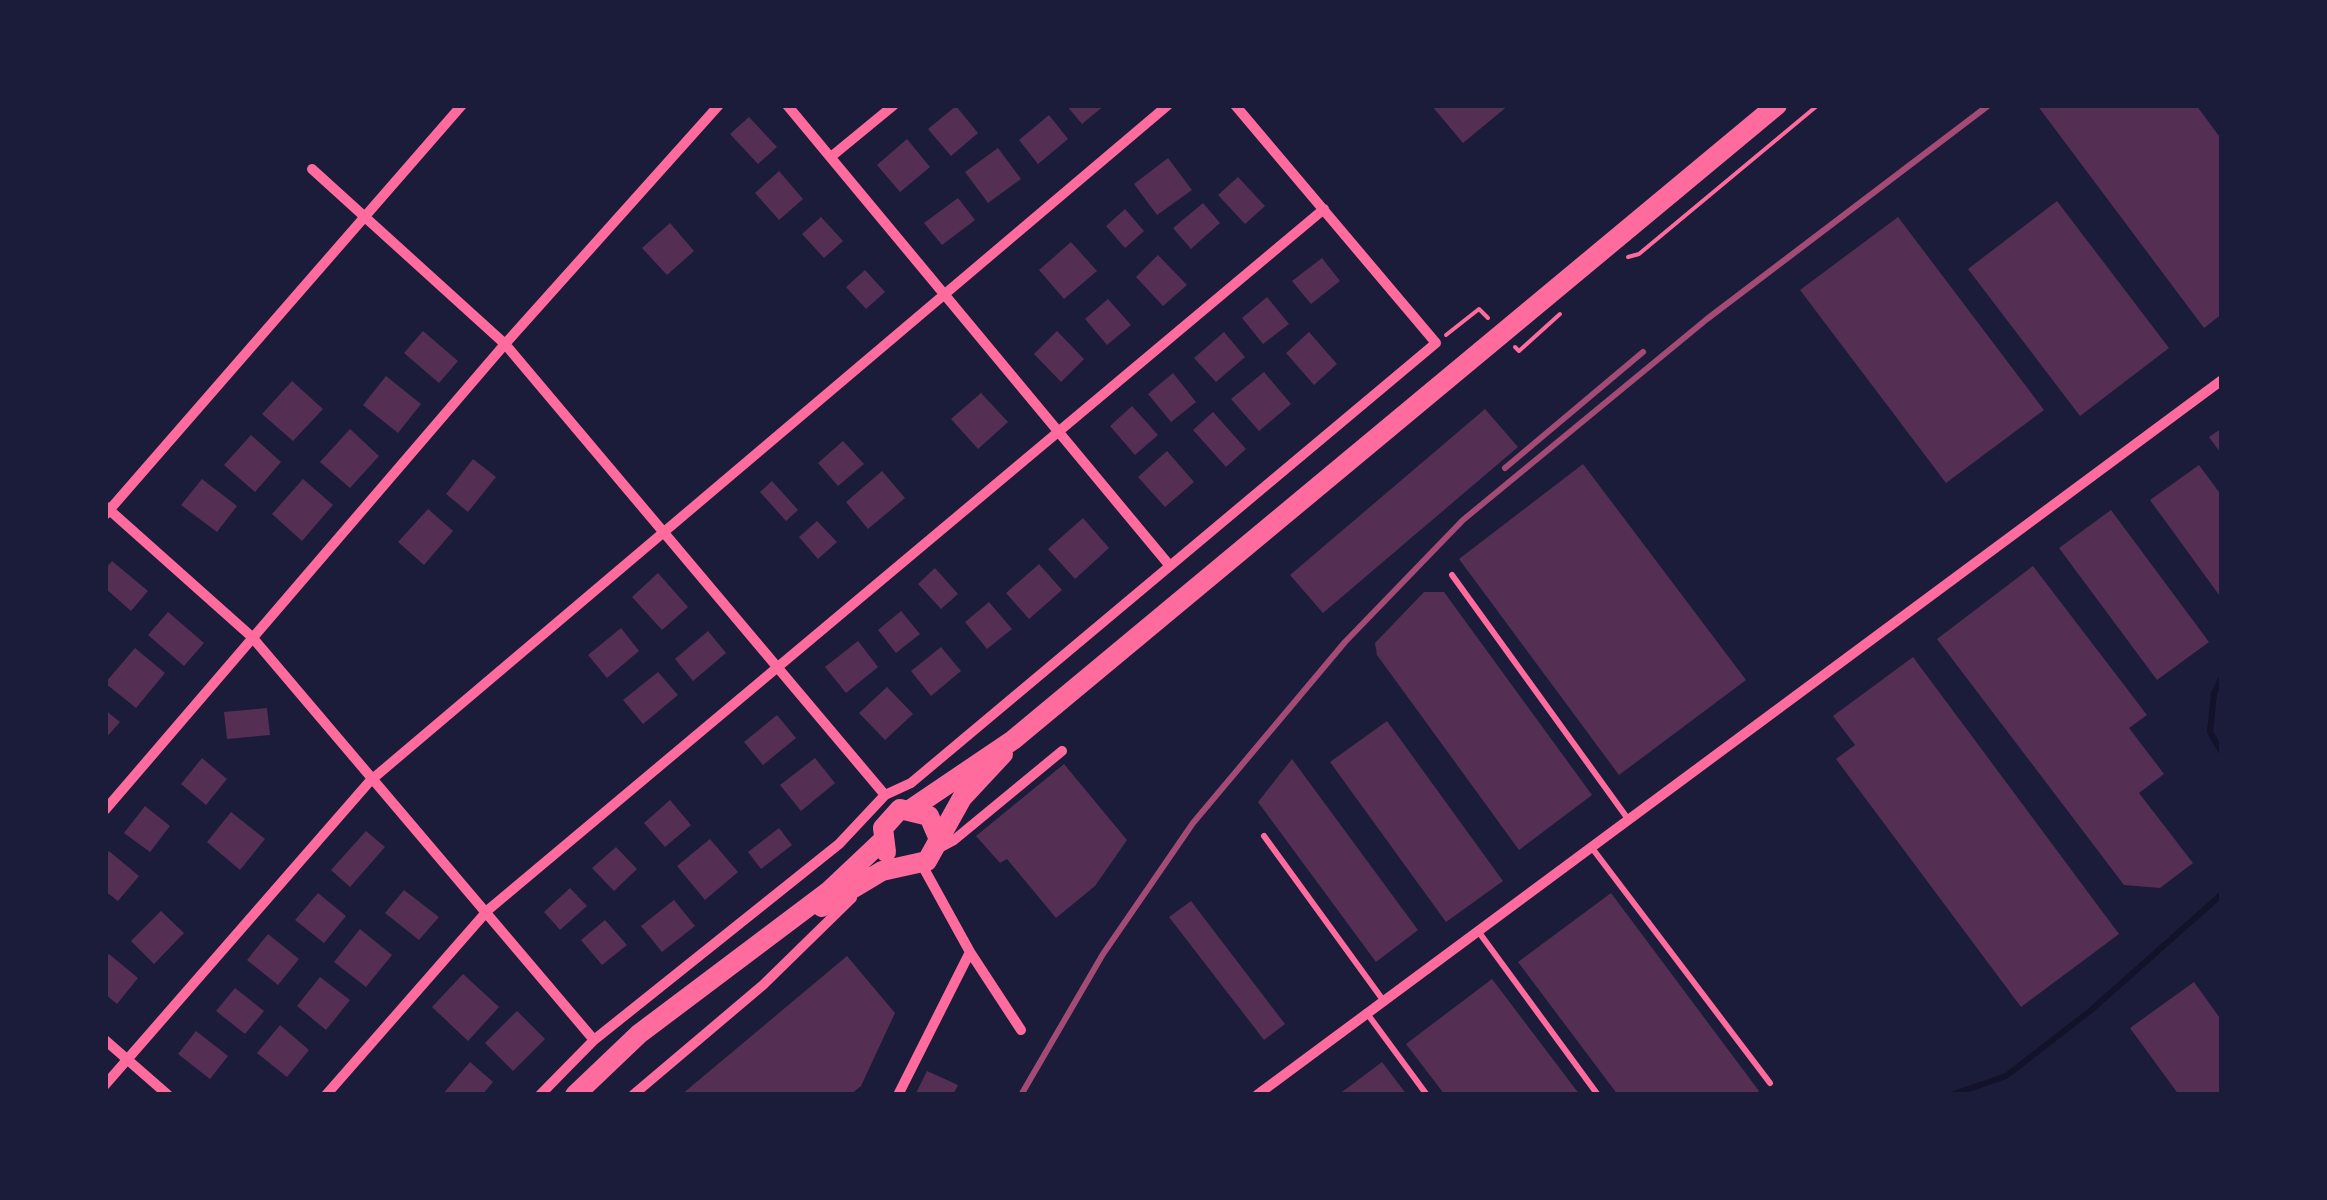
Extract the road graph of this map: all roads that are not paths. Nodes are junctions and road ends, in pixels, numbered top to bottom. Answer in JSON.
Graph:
{"nodes":[{"id":1,"x":462,"y":105,"type":"edge"},
{"id":2,"x":719,"y":105,"type":"edge"},
{"id":3,"x":787,"y":105,"type":"edge"},
{"id":4,"x":894,"y":105,"type":"edge"},
{"id":5,"x":1168,"y":105,"type":"edge"},
{"id":6,"x":1234,"y":105,"type":"edge"},
{"id":7,"x":1777,"y":105,"type":"edge"},
{"id":8,"x":832,"y":156,"type":"junction"},
{"id":9,"x":312,"y":169,"type":"dead end"},
{"id":10,"x":1324,"y":210,"type":"junction"},
{"id":11,"x":364,"y":217,"type":"junction"},
{"id":12,"x":943,"y":297,"type":"junction"},
{"id":13,"x":505,"y":344,"type":"junction"},
{"id":14,"x":2222,"y":380,"type":"edge"},
{"id":15,"x":1060,"y":432,"type":"junction"},
{"id":16,"x":106,"y":510,"type":"edge"},
{"id":17,"x":665,"y":529,"type":"junction"},
{"id":18,"x":1170,"y":566,"type":"junction"},
{"id":19,"x":1452,"y":575,"type":"dead end"},
{"id":20,"x":252,"y":637,"type":"junction"},
{"id":21,"x":780,"y":666,"type":"junction"},
{"id":22,"x":1013,"y":740,"type":"junction"},
{"id":23,"x":1062,"y":751,"type":"dead end"},
{"id":24,"x":370,"y":781,"type":"junction"},
{"id":25,"x":885,"y":795,"type":"junction"},
{"id":26,"x":911,"y":808,"type":"junction"},
{"id":27,"x":105,"y":810,"type":"edge"},
{"id":28,"x":1629,"y":820,"type":"junction"},
{"id":29,"x":1264,"y":836,"type":"dead end"},
{"id":30,"x":882,"y":841,"type":"junction"},
{"id":31,"x":1592,"y":848,"type":"junction"},
{"id":32,"x":932,"y":850,"type":"junction"},
{"id":33,"x":890,"y":868,"type":"junction"},
{"id":34,"x":488,"y":910,"type":"junction"},
{"id":35,"x":1478,"y":931,"type":"junction"},
{"id":36,"x":762,"y":937,"type":"junction"},
{"id":37,"x":970,"y":952,"type":"junction"},
{"id":38,"x":1382,"y":1000,"type":"junction"},
{"id":39,"x":1366,"y":1012,"type":"junction"},
{"id":40,"x":1022,"y":1030,"type":"dead end"},
{"id":41,"x":105,"y":1040,"type":"edge"},
{"id":42,"x":594,"y":1040,"type":"junction"},
{"id":43,"x":128,"y":1060,"type":"junction"},
{"id":44,"x":1770,"y":1083,"type":"dead end"},
{"id":45,"x":105,"y":1085,"type":"edge"},
{"id":46,"x":168,"y":1095,"type":"edge"},
{"id":47,"x":326,"y":1095,"type":"edge"},
{"id":48,"x":540,"y":1095,"type":"edge"},
{"id":49,"x":575,"y":1095,"type":"edge"},
{"id":50,"x":634,"y":1095,"type":"edge"},
{"id":51,"x":898,"y":1095,"type":"edge"},
{"id":52,"x":1257,"y":1095,"type":"edge"},
{"id":53,"x":1427,"y":1095,"type":"edge"},
{"id":54,"x":1598,"y":1095,"type":"edge"}],
"edges":[{"from":1,"to":11,"type":"street"},
{"from":2,"to":13,"type":"street"},
{"from":3,"to":8,"type":"street"},
{"from":4,"to":8,"type":"street"},
{"from":5,"to":12,"type":"street"},
{"from":6,"to":10,"type":"street"},
{"from":7,"to":22,"type":"main road"},
{"from":8,"to":12,"type":"street"},
{"from":9,"to":11,"type":"street"},
{"from":10,"to":15,"type":"street"},
{"from":10,"to":18,"type":"street"},
{"from":11,"to":13,"type":"street"},
{"from":11,"to":16,"type":"street"},
{"from":12,"to":15,"type":"street"},
{"from":12,"to":17,"type":"street"},
{"from":13,"to":17,"type":"street"},
{"from":13,"to":20,"type":"street"},
{"from":14,"to":28,"type":"street"},
{"from":15,"to":18,"type":"street"},
{"from":15,"to":21,"type":"street"},
{"from":16,"to":20,"type":"street"},
{"from":17,"to":21,"type":"street"},
{"from":17,"to":24,"type":"street"},
{"from":18,"to":25,"type":"street"},
{"from":19,"to":28,"type":"lane"},
{"from":20,"to":24,"type":"street"},
{"from":20,"to":27,"type":"street"},
{"from":21,"to":25,"type":"street"},
{"from":21,"to":34,"type":"street"},
{"from":22,"to":26,"type":"main road"},
{"from":22,"to":32,"type":"main road"},
{"from":23,"to":32,"type":"street"},
{"from":24,"to":34,"type":"street"},
{"from":24,"to":43,"type":"street"},
{"from":25,"to":42,"type":"street"},
{"from":26,"to":30,"type":"main road"},
{"from":26,"to":32,"type":"main road"},
{"from":28,"to":31,"type":"street"},
{"from":29,"to":38,"type":"lane"},
{"from":30,"to":33,"type":"main road"},
{"from":30,"to":36,"type":"main road"},
{"from":31,"to":35,"type":"street"},
{"from":31,"to":44,"type":"lane"},
{"from":32,"to":33,"type":"main road"},
{"from":32,"to":37,"type":"street"},
{"from":33,"to":36,"type":"main road"},
{"from":33,"to":50,"type":"street"},
{"from":34,"to":42,"type":"street"},
{"from":34,"to":47,"type":"street"},
{"from":35,"to":38,"type":"street"},
{"from":35,"to":54,"type":"lane"},
{"from":36,"to":49,"type":"main road"},
{"from":37,"to":40,"type":"street"},
{"from":37,"to":51,"type":"street"},
{"from":38,"to":39,"type":"street"},
{"from":39,"to":52,"type":"street"},
{"from":39,"to":53,"type":"lane"},
{"from":41,"to":43,"type":"street"},
{"from":42,"to":48,"type":"street"},
{"from":43,"to":45,"type":"street"},
{"from":43,"to":46,"type":"street"}]}
